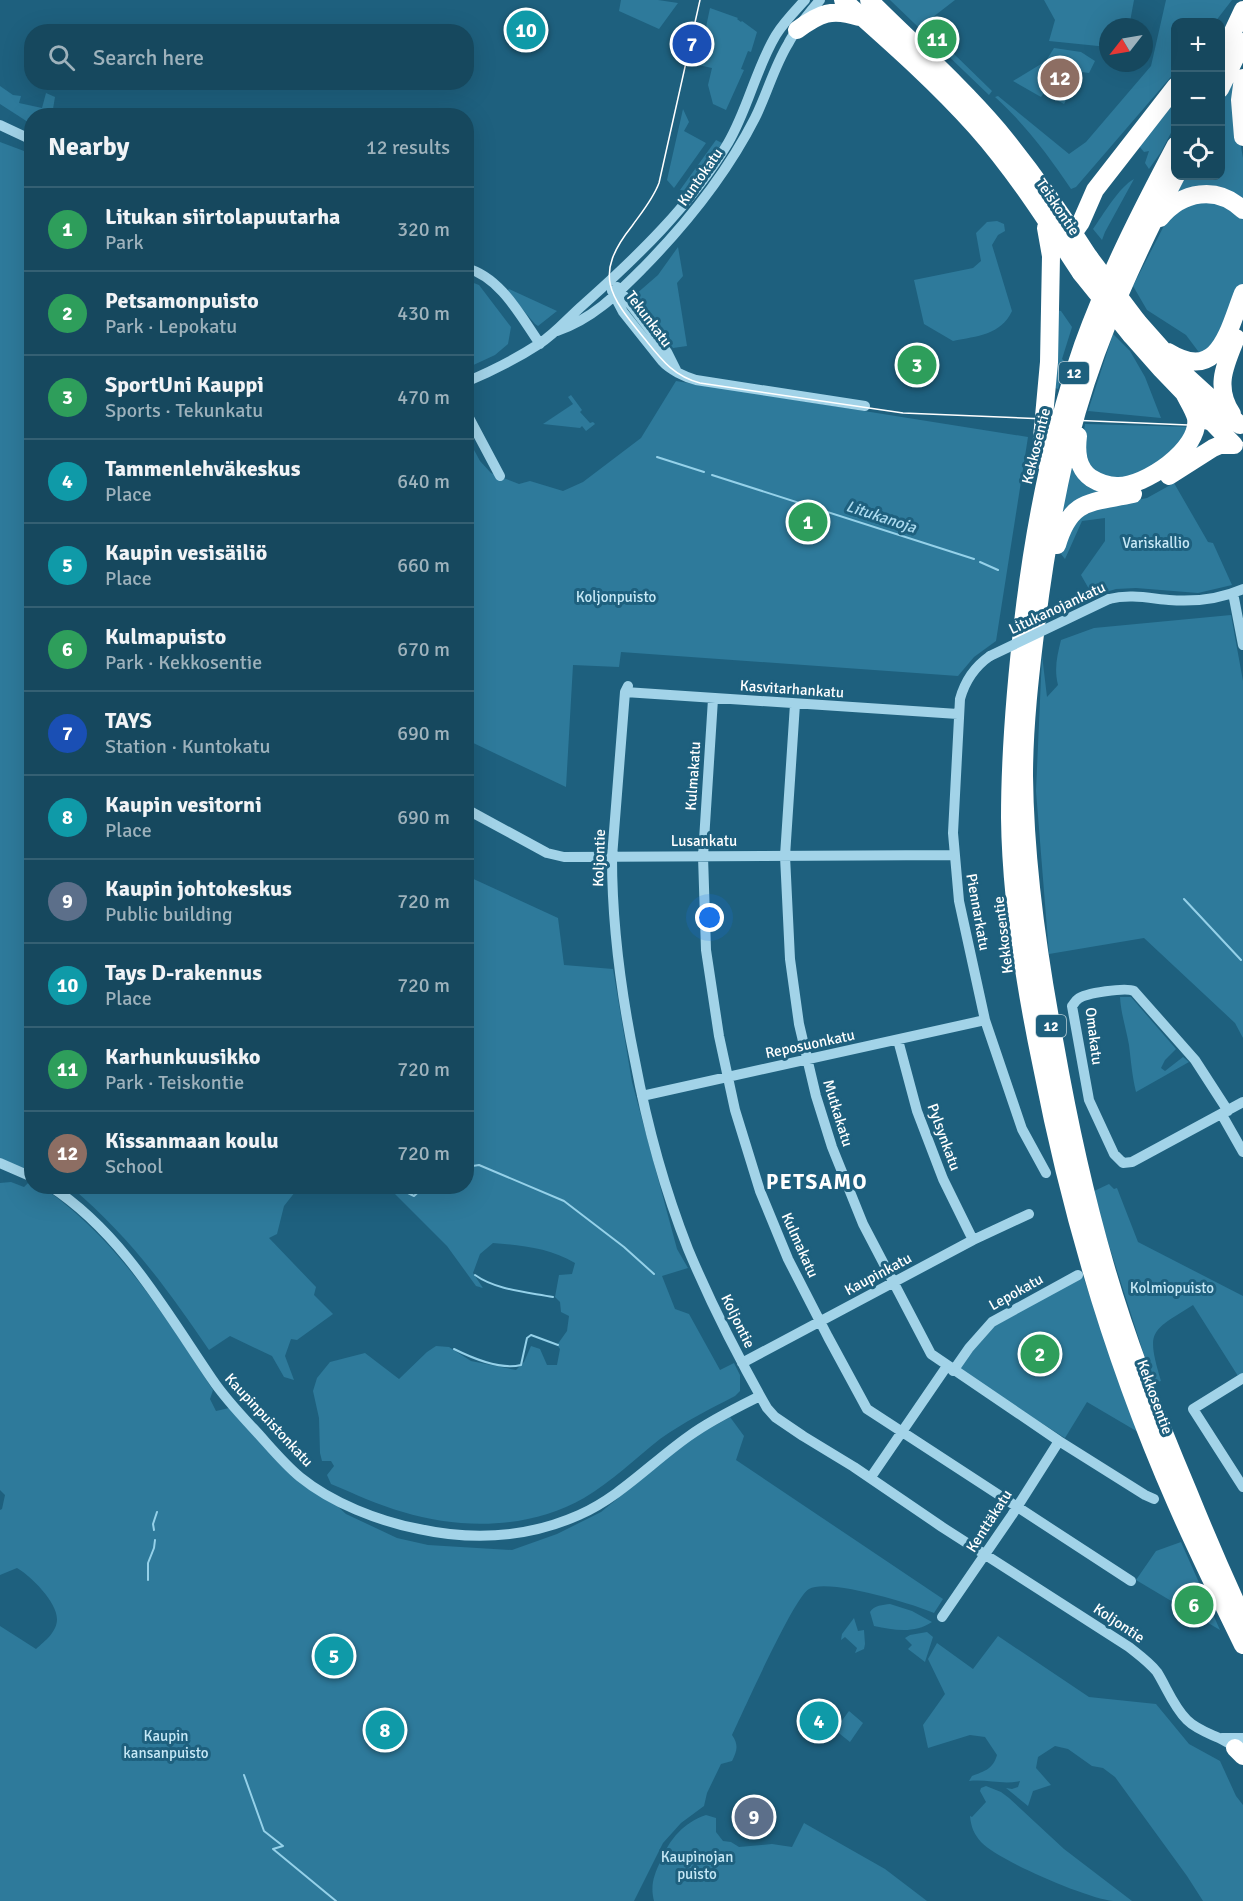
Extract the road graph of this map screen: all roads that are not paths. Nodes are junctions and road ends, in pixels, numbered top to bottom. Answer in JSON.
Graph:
{"nodes":[{"id":1,"x":805,"y":0,"type":"edge"},
{"id":2,"x":820,"y":0,"type":"edge"},
{"id":3,"x":843,"y":0,"type":"edge"},
{"id":4,"x":869,"y":0,"type":"edge"},
{"id":5,"x":1243,"y":1,"type":"edge"},
{"id":6,"x":1243,"y":10,"type":"edge"},
{"id":7,"x":864,"y":19,"type":"junction"},
{"id":8,"x":1225,"y":25,"type":"edge"},
{"id":9,"x":797,"y":30,"type":"junction"},
{"id":10,"x":1243,"y":42,"type":"edge"},
{"id":11,"x":1225,"y":50,"type":"edge"},
{"id":12,"x":1243,"y":78,"type":"edge"},
{"id":13,"x":1225,"y":80,"type":"edge"},
{"id":14,"x":1171,"y":92,"type":"edge"},
{"id":15,"x":0,"y":125,"type":"edge"},
{"id":16,"x":24,"y":136,"type":"edge"},
{"id":17,"x":1243,"y":137,"type":"edge"},
{"id":18,"x":1171,"y":155,"type":"edge"},
{"id":19,"x":1174,"y":180,"type":"edge"},
{"id":20,"x":1095,"y":190,"type":"junction"},
{"id":21,"x":1243,"y":210,"type":"edge"},
{"id":22,"x":1052,"y":216,"type":"junction"},
{"id":23,"x":1146,"y":236,"type":"junction"},
{"id":24,"x":1062,"y":246,"type":"junction"},
{"id":25,"x":474,"y":271,"type":"edge"},
{"id":26,"x":610,"y":282,"type":"junction"},
{"id":27,"x":1243,"y":293,"type":"edge"},
{"id":28,"x":617,"y":294,"type":"junction"},
{"id":29,"x":1243,"y":318,"type":"edge"},
{"id":30,"x":1134,"y":328,"type":"junction"},
{"id":31,"x":557,"y":331,"type":"junction"},
{"id":32,"x":540,"y":344,"type":"junction"},
{"id":33,"x":1161,"y":348,"type":"junction"},
{"id":34,"x":474,"y":378,"type":"edge"},
{"id":35,"x":1184,"y":393,"type":"junction"},
{"id":36,"x":865,"y":406,"type":"dead end"},
{"id":37,"x":1078,"y":409,"type":"junction"},
{"id":38,"x":474,"y":427,"type":"edge"},
{"id":39,"x":500,"y":476,"type":"dead end"},
{"id":40,"x":1032,"y":551,"type":"junction"},
{"id":41,"x":1044,"y":568,"type":"junction"},
{"id":42,"x":1238,"y":591,"type":"edge"},
{"id":43,"x":1243,"y":645,"type":"edge"},
{"id":44,"x":626,"y":689,"type":"joint"},
{"id":45,"x":713,"y":699,"type":"junction"},
{"id":46,"x":795,"y":704,"type":"junction"},
{"id":47,"x":958,"y":714,"type":"junction"},
{"id":48,"x":474,"y":813,"type":"edge"},
{"id":49,"x":954,"y":855,"type":"junction"},
{"id":50,"x":703,"y":856,"type":"junction"},
{"id":51,"x":785,"y":856,"type":"junction"},
{"id":52,"x":612,"y":857,"type":"junction"},
{"id":53,"x":985,"y":1020,"type":"junction"},
{"id":54,"x":898,"y":1040,"type":"junction"},
{"id":55,"x":807,"y":1060,"type":"junction"},
{"id":56,"x":728,"y":1077,"type":"junction"},
{"id":57,"x":642,"y":1096,"type":"junction"},
{"id":58,"x":1243,"y":1102,"type":"edge"},
{"id":59,"x":1225,"y":1113,"type":"junction"},
{"id":60,"x":1243,"y":1152,"type":"edge"},
{"id":61,"x":0,"y":1163,"type":"edge"},
{"id":62,"x":1046,"y":1173,"type":"dead end"},
{"id":63,"x":24,"y":1174,"type":"edge"},
{"id":64,"x":60,"y":1194,"type":"edge"},
{"id":65,"x":1029,"y":1214,"type":"dead end"},
{"id":66,"x":973,"y":1240,"type":"junction"},
{"id":67,"x":1078,"y":1275,"type":"dead end"},
{"id":68,"x":892,"y":1284,"type":"junction"},
{"id":69,"x":820,"y":1322,"type":"junction"},
{"id":70,"x":742,"y":1363,"type":"junction"},
{"id":71,"x":950,"y":1368,"type":"junction"},
{"id":72,"x":1243,"y":1378,"type":"edge"},
{"id":73,"x":760,"y":1396,"type":"junction"},
{"id":74,"x":903,"y":1432,"type":"junction"},
{"id":75,"x":1059,"y":1441,"type":"junction"},
{"id":76,"x":871,"y":1477,"type":"junction"},
{"id":77,"x":1243,"y":1487,"type":"edge"},
{"id":78,"x":1154,"y":1499,"type":"dead end"},
{"id":79,"x":1016,"y":1507,"type":"junction"},
{"id":80,"x":985,"y":1555,"type":"junction"},
{"id":81,"x":1131,"y":1581,"type":"dead end"},
{"id":82,"x":942,"y":1617,"type":"dead end"},
{"id":83,"x":1243,"y":1617,"type":"edge"},
{"id":84,"x":1243,"y":1645,"type":"edge"},
{"id":85,"x":1237,"y":1744,"type":"edge"}],
"edges":[{"from":1,"to":26,"type":"street","name":"Kuntokatu"},
{"from":2,"to":9,"type":"street","name":"Kuntokatu"},
{"from":3,"to":7,"type":"highway","name":"Teiskontie","number":"12"},
{"from":4,"to":22,"type":"highway","name":"Teiskontie","number":"12"},
{"from":5,"to":8,"type":"highway"},
{"from":6,"to":11,"type":"highway"},
{"from":7,"to":9,"type":"highway"},
{"from":7,"to":22,"type":"highway","name":"Teiskontie","number":"12"},
{"from":9,"to":28,"type":"street","name":"Kuntokatu"},
{"from":10,"to":13,"type":"highway"},
{"from":12,"to":17,"type":"highway"},
{"from":14,"to":20,"type":"highway"},
{"from":15,"to":16,"type":"street"},
{"from":18,"to":40,"type":"highway","name":"Kekkosentie","number":"12"},
{"from":19,"to":23,"type":"highway"},
{"from":20,"to":22,"type":"highway"},
{"from":20,"to":24,"type":"highway"},
{"from":21,"to":23,"type":"highway","number":"12"},
{"from":22,"to":24,"type":"highway","name":"Teiskontie","number":"12"},
{"from":22,"to":24,"type":"highway","number":"12"},
{"from":23,"to":37,"type":"highway","name":"Kekkosentie","number":"12"},
{"from":24,"to":30,"type":"highway","name":"Teiskontie","number":"12","bridge":true},
{"from":24,"to":40,"type":"highway","number":"12"},
{"from":25,"to":32,"type":"street"},
{"from":26,"to":28,"type":"street","name":"Tekunkatu"},
{"from":26,"to":31,"type":"street","name":"Kuntokatu"},
{"from":27,"to":33,"type":"highway","number":"12"},
{"from":28,"to":31,"type":"street","name":"Kuntokatu"},
{"from":28,"to":36,"type":"street","name":"Tekunkatu"},
{"from":29,"to":33,"type":"highway","name":"Teiskontie","number":"12"},
{"from":30,"to":33,"type":"highway","name":"Teiskontie","number":"12"},
{"from":30,"to":35,"type":"highway","name":"Teiskontie","number":"12"},
{"from":31,"to":32,"type":"street","name":"Kuntokatu"},
{"from":32,"to":34,"type":"street","name":"Kuntokatu"},
{"from":35,"to":37,"type":"highway"},
{"from":35,"to":41,"type":"highway","name":"Teiskontie","number":"12"},
{"from":37,"to":41,"type":"highway","name":"Kekkosentie","number":"12"},
{"from":38,"to":39,"type":"street"},
{"from":40,"to":84,"type":"highway","name":"Kekkosentie","number":"12"},
{"from":41,"to":83,"type":"highway","name":"Kekkosentie","number":"12"},
{"from":42,"to":43,"type":"street"},
{"from":42,"to":47,"type":"street","name":"Litukanojankatu","bridge":true},
{"from":44,"to":45,"type":"street","name":"Kasvitarhankatu"},
{"from":44,"to":52,"type":"street","name":"Koljontie"},
{"from":45,"to":46,"type":"street","name":"Kasvitarhankatu"},
{"from":45,"to":50,"type":"street","name":"Kulmakatu"},
{"from":46,"to":47,"type":"street","name":"Kasvitarhankatu"},
{"from":46,"to":51,"type":"street","name":"Mutkakatu"},
{"from":47,"to":49,"type":"street","name":"Piennarkatu"},
{"from":48,"to":52,"type":"street","name":"Lusankatu"},
{"from":49,"to":51,"type":"street","name":"Lusankatu"},
{"from":49,"to":53,"type":"street","name":"Piennarkatu"},
{"from":50,"to":51,"type":"street","name":"Lusankatu"},
{"from":50,"to":52,"type":"street","name":"Lusankatu"},
{"from":50,"to":56,"type":"street","name":"Kulmakatu"},
{"from":51,"to":55,"type":"street","name":"Mutkakatu"},
{"from":52,"to":57,"type":"street","name":"Koljontie"},
{"from":53,"to":54,"type":"street","name":"Reposuonkatu"},
{"from":53,"to":62,"type":"street","name":"Piennarkatu"},
{"from":54,"to":55,"type":"street","name":"Reposuonkatu"},
{"from":54,"to":66,"type":"street","name":"Pylsynkatu"},
{"from":55,"to":56,"type":"street","name":"Reposuonkatu"},
{"from":55,"to":68,"type":"street","name":"Mutkakatu"},
{"from":56,"to":57,"type":"street","name":"Reposuonkatu"},
{"from":56,"to":69,"type":"street","name":"Kulmakatu"},
{"from":57,"to":70,"type":"street","name":"Koljontie"},
{"from":58,"to":59,"type":"street"},
{"from":59,"to":59,"type":"street","name":"Omakatu"},
{"from":59,"to":60,"type":"street","name":"Omakatu"},
{"from":61,"to":63,"type":"street"},
{"from":64,"to":73,"type":"street","name":"Kaupinpuistonkatu"},
{"from":65,"to":66,"type":"street","name":"Kaupinkatu"},
{"from":66,"to":68,"type":"street","name":"Kaupinkatu"},
{"from":67,"to":71,"type":"street","name":"Lepokatu"},
{"from":68,"to":69,"type":"street","name":"Kaupinkatu"},
{"from":68,"to":71,"type":"street","name":"Mutkakatu"},
{"from":69,"to":70,"type":"street","name":"Kaupinkatu"},
{"from":69,"to":74,"type":"street","name":"Kulmakatu"},
{"from":70,"to":73,"type":"street","name":"Koljontie"},
{"from":71,"to":74,"type":"street","name":"Lepokatu"},
{"from":71,"to":75,"type":"street","name":"Mutkakatu"},
{"from":72,"to":77,"type":"street"},
{"from":73,"to":76,"type":"street","name":"Koljontie"},
{"from":74,"to":76,"type":"street","name":"Lepokatu"},
{"from":74,"to":79,"type":"street","name":"Kulmakatu"},
{"from":75,"to":78,"type":"street","name":"Mutkakatu"},
{"from":75,"to":79,"type":"street","name":"Kenttäkatu"},
{"from":76,"to":80,"type":"street","name":"Koljontie"},
{"from":79,"to":80,"type":"street","name":"Kenttäkatu"},
{"from":79,"to":81,"type":"street","name":"Kulmakatu"},
{"from":80,"to":82,"type":"street","name":"Kenttäkatu"},
{"from":80,"to":85,"type":"street","name":"Koljontie"}]}
